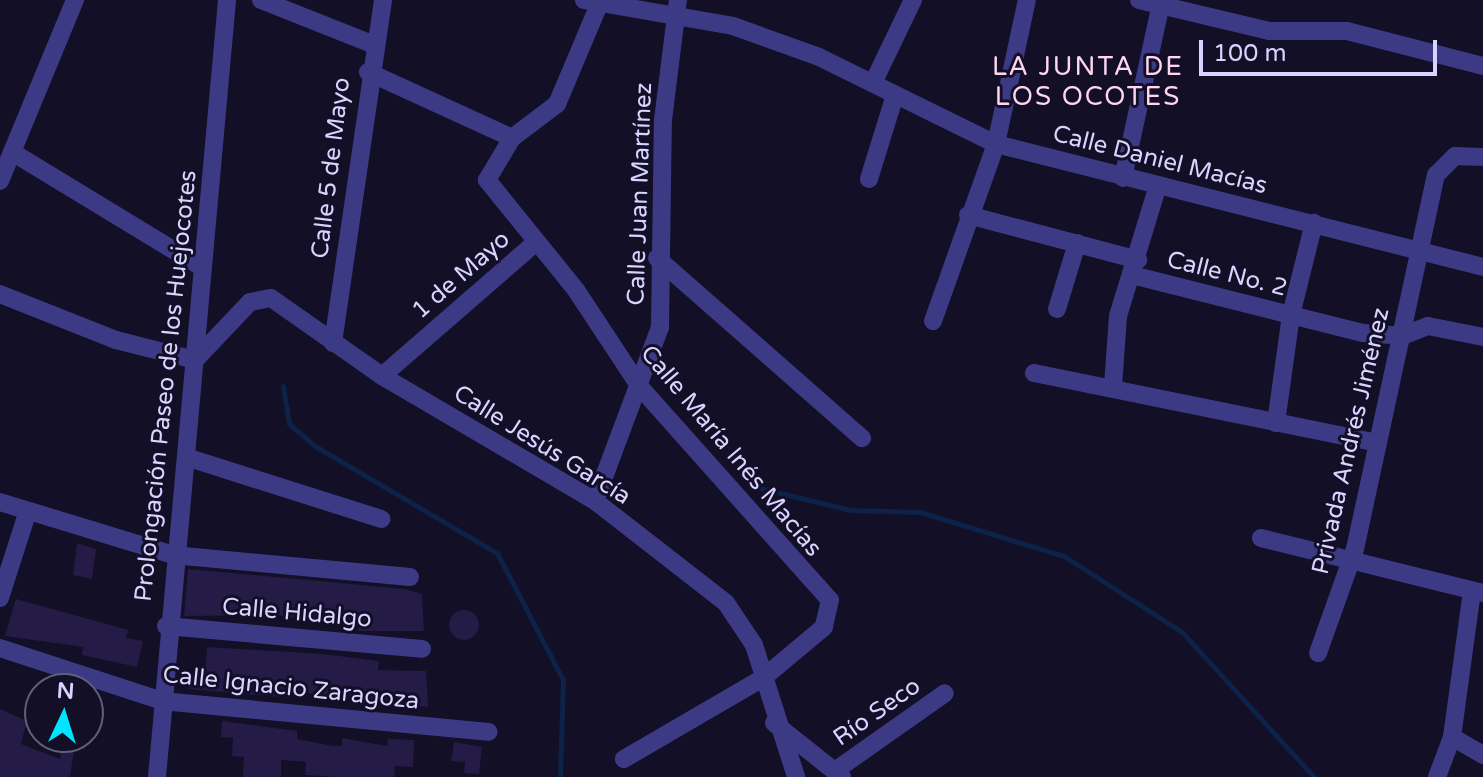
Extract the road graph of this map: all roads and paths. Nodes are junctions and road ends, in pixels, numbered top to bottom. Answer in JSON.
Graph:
{"nodes":[{"id":1,"x":75,"y":0,"type":"edge"},
{"id":2,"x":227,"y":0,"type":"edge"},
{"id":3,"x":261,"y":0,"type":"edge"},
{"id":4,"x":383,"y":0,"type":"edge"},
{"id":5,"x":678,"y":0,"type":"edge"},
{"id":6,"x":913,"y":0,"type":"edge"},
{"id":7,"x":1027,"y":0,"type":"edge"},
{"id":8,"x":1139,"y":0,"type":"edge"},
{"id":9,"x":591,"y":3,"type":"edge"},
{"id":10,"x":1160,"y":9,"type":"junction"},
{"id":11,"x":673,"y":19,"type":"junction"},
{"id":12,"x":372,"y":44,"type":"junction"},
{"id":13,"x":1483,"y":66,"type":"edge"},
{"id":14,"x":368,"y":72,"type":"junction"},
{"id":15,"x":873,"y":83,"type":"junction"},
{"id":16,"x":895,"y":95,"type":"junction"},
{"id":17,"x":512,"y":138,"type":"junction"},
{"id":18,"x":996,"y":144,"type":"junction"},
{"id":19,"x":12,"y":152,"type":"junction"},
{"id":20,"x":1483,"y":157,"type":"edge"},
{"id":21,"x":1123,"y":178,"type":"junction"},
{"id":22,"x":869,"y":179,"type":"dead end"},
{"id":23,"x":0,"y":181,"type":"edge"},
{"id":24,"x":1158,"y":185,"type":"junction"},
{"id":25,"x":968,"y":215,"type":"junction"},
{"id":26,"x":1314,"y":223,"type":"junction"},
{"id":27,"x":1077,"y":243,"type":"junction"},
{"id":28,"x":534,"y":244,"type":"junction"},
{"id":29,"x":1419,"y":245,"type":"junction"},
{"id":30,"x":657,"y":258,"type":"junction"},
{"id":31,"x":1483,"y":267,"type":"edge"},
{"id":32,"x":203,"y":268,"type":"junction"},
{"id":33,"x":1135,"y":268,"type":"junction"},
{"id":34,"x":0,"y":294,"type":"edge"},
{"id":35,"x":1057,"y":309,"type":"dead end"},
{"id":36,"x":1291,"y":315,"type":"junction"},
{"id":37,"x":933,"y":321,"type":"dead end"},
{"id":38,"x":1402,"y":336,"type":"junction"},
{"id":39,"x":1483,"y":337,"type":"edge"},
{"id":40,"x":333,"y":343,"type":"junction"},
{"id":41,"x":195,"y":360,"type":"junction"},
{"id":42,"x":1034,"y":373,"type":"dead end"},
{"id":43,"x":382,"y":376,"type":"junction"},
{"id":44,"x":1113,"y":386,"type":"junction"},
{"id":45,"x":640,"y":387,"type":"junction"},
{"id":46,"x":1276,"y":423,"type":"junction"},
{"id":47,"x":862,"y":438,"type":"dead end"},
{"id":48,"x":1378,"y":443,"type":"junction"},
{"id":49,"x":186,"y":457,"type":"junction"},
{"id":50,"x":595,"y":501,"type":"junction"},
{"id":51,"x":0,"y":502,"type":"edge"},
{"id":52,"x":28,"y":511,"type":"junction"},
{"id":53,"x":381,"y":519,"type":"dead end"},
{"id":54,"x":1261,"y":538,"type":"dead end"},
{"id":55,"x":173,"y":555,"type":"junction"},
{"id":56,"x":1350,"y":562,"type":"junction"},
{"id":57,"x":410,"y":577,"type":"dead end"},
{"id":58,"x":1478,"y":592,"type":"edge"},
{"id":59,"x":0,"y":598,"type":"edge"},
{"id":60,"x":166,"y":626,"type":"junction"},
{"id":61,"x":0,"y":648,"type":"edge"},
{"id":62,"x":422,"y":649,"type":"dead end"},
{"id":63,"x":1318,"y":653,"type":"dead end"},
{"id":64,"x":763,"y":678,"type":"junction"},
{"id":65,"x":945,"y":693,"type":"dead end"},
{"id":66,"x":162,"y":701,"type":"junction"},
{"id":67,"x":774,"y":723,"type":"junction"},
{"id":68,"x":489,"y":732,"type":"dead end"},
{"id":69,"x":1452,"y":737,"type":"junction"},
{"id":70,"x":1483,"y":755,"type":"edge"},
{"id":71,"x":624,"y":759,"type":"dead end"},
{"id":72,"x":839,"y":774,"type":"edge"},
{"id":73,"x":157,"y":777,"type":"edge"},
{"id":74,"x":796,"y":777,"type":"edge"},
{"id":75,"x":1437,"y":777,"type":"edge"}],
"edges":[{"from":1,"to":19,"type":"street"},
{"from":2,"to":32,"type":"street","name":"Prolongación Paseo de los Huejocotes"},
{"from":3,"to":12,"type":"street"},
{"from":4,"to":12,"type":"street","name":"Calle 5 de Mayo"},
{"from":5,"to":11,"type":"street","name":"Calle Juan Martínez"},
{"from":6,"to":15,"type":"street"},
{"from":7,"to":18,"type":"street"},
{"from":8,"to":10,"type":"street"},
{"from":9,"to":11,"type":"street","name":"Calle Daniel Macías"},
{"from":9,"to":17,"type":"street","name":"1 de Mayo"},
{"from":10,"to":13,"type":"street"},
{"from":10,"to":21,"type":"street"},
{"from":11,"to":15,"type":"street","name":"Calle Daniel Macías"},
{"from":11,"to":30,"type":"street","name":"Calle Juan Martínez"},
{"from":12,"to":14,"type":"street","name":"Calle 5 de Mayo"},
{"from":14,"to":17,"type":"street"},
{"from":14,"to":40,"type":"street","name":"Calle 5 de Mayo"},
{"from":15,"to":16,"type":"street","name":"Calle Daniel Macías"},
{"from":16,"to":18,"type":"street","name":"Calle Daniel Macías"},
{"from":16,"to":22,"type":"street"},
{"from":17,"to":28,"type":"street","name":"1 de Mayo"},
{"from":18,"to":21,"type":"street","name":"Calle Daniel Macías"},
{"from":18,"to":25,"type":"street"},
{"from":19,"to":23,"type":"street"},
{"from":19,"to":32,"type":"street"},
{"from":20,"to":29,"type":"street"},
{"from":21,"to":24,"type":"street","name":"Calle Daniel Macías"},
{"from":24,"to":26,"type":"street","name":"Calle Daniel Macías"},
{"from":24,"to":33,"type":"street","name":"Calle No. 2"},
{"from":25,"to":27,"type":"street"},
{"from":25,"to":37,"type":"street"},
{"from":26,"to":29,"type":"street","name":"Calle Daniel Macías"},
{"from":26,"to":36,"type":"street"},
{"from":27,"to":33,"type":"street"},
{"from":27,"to":35,"type":"street"},
{"from":28,"to":43,"type":"street","name":"1 de Mayo"},
{"from":28,"to":45,"type":"street","name":"Calle María Inés Macías"},
{"from":29,"to":31,"type":"street","name":"Calle Daniel Macías"},
{"from":29,"to":38,"type":"street","name":"Privada Andrés Jiménez"},
{"from":30,"to":45,"type":"street","name":"Calle Juan Martínez"},
{"from":30,"to":47,"type":"street"},
{"from":32,"to":41,"type":"street","name":"Prolongación Paseo de los Huejocotes"},
{"from":33,"to":36,"type":"street","name":"Calle No. 2"},
{"from":33,"to":44,"type":"street"},
{"from":34,"to":41,"type":"street"},
{"from":36,"to":38,"type":"street","name":"Calle No. 2"},
{"from":36,"to":46,"type":"street"},
{"from":38,"to":39,"type":"street"},
{"from":38,"to":48,"type":"street","name":"Privada Andrés Jiménez"},
{"from":40,"to":41,"type":"street","name":"Calle Jesús García"},
{"from":40,"to":43,"type":"street","name":"Calle Jesús García"},
{"from":41,"to":49,"type":"street","name":"Prolongación Paseo de los Huejocotes"},
{"from":42,"to":44,"type":"street"},
{"from":43,"to":50,"type":"street","name":"Calle Jesús García"},
{"from":44,"to":46,"type":"street"},
{"from":45,"to":50,"type":"street","name":"Calle Juan Martínez"},
{"from":45,"to":64,"type":"street","name":"Calle María Inés Macías"},
{"from":46,"to":48,"type":"street"},
{"from":48,"to":56,"type":"street","name":"Privada Andrés Jiménez"},
{"from":49,"to":53,"type":"street"},
{"from":49,"to":55,"type":"street","name":"Prolongación Paseo de los Huejocotes"},
{"from":50,"to":64,"type":"street","name":"Calle Jesús García"},
{"from":51,"to":52,"type":"street"},
{"from":52,"to":55,"type":"street"},
{"from":52,"to":59,"type":"street"},
{"from":54,"to":56,"type":"street"},
{"from":55,"to":57,"type":"street"},
{"from":55,"to":60,"type":"street","name":"Prolongación Paseo de los Huejocotes"},
{"from":56,"to":58,"type":"street"},
{"from":56,"to":63,"type":"street","name":"Privada Andrés Jiménez"},
{"from":58,"to":69,"type":"street"},
{"from":60,"to":62,"type":"street","name":"Calle Hidalgo"},
{"from":60,"to":66,"type":"street","name":"Prolongación Paseo de los Huejocotes"},
{"from":61,"to":66,"type":"street","name":"Calle Ignacio Zaragoza"},
{"from":64,"to":67,"type":"street","name":"Calle Jesús García"},
{"from":64,"to":71,"type":"street"},
{"from":65,"to":72,"type":"street","name":"Río Seco"},
{"from":66,"to":68,"type":"street","name":"Calle Ignacio Zaragoza"},
{"from":66,"to":73,"type":"street","name":"Prolongación Paseo de los Huejocotes"},
{"from":67,"to":72,"type":"street"},
{"from":67,"to":74,"type":"street","name":"Calle Jesús García"},
{"from":69,"to":70,"type":"street"},
{"from":69,"to":75,"type":"street"}]}
